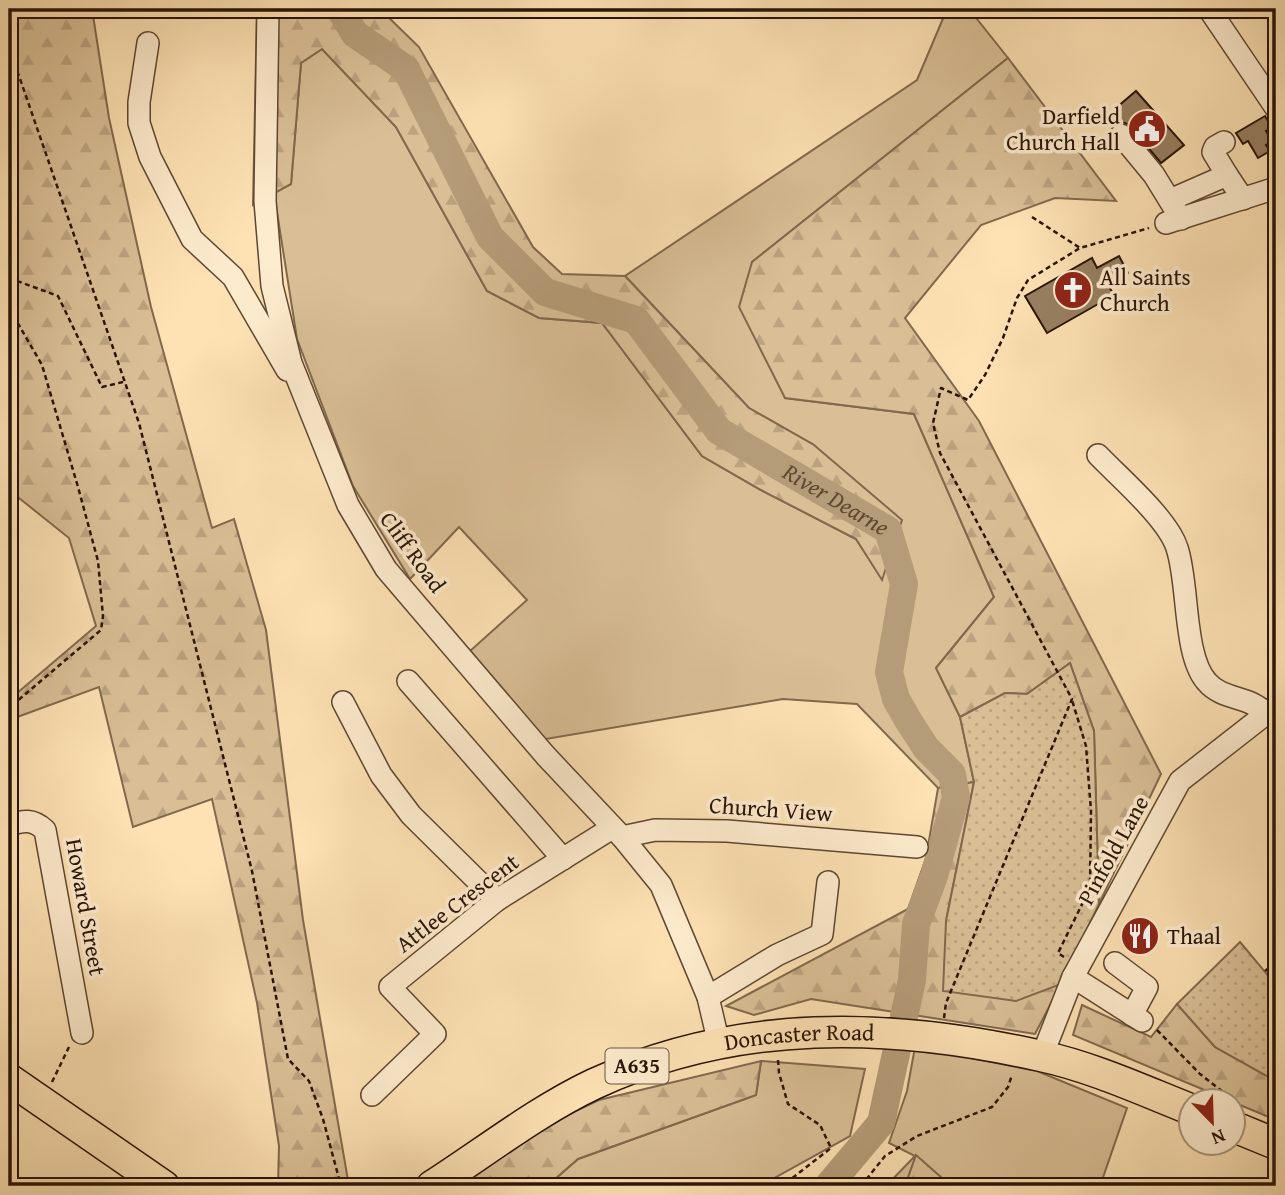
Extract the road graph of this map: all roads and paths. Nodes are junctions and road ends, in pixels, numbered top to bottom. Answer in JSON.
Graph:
{"nodes":[{"id":1,"x":268,"y":9,"type":"edge"},
{"id":2,"x":1209,"y":9,"type":"edge"},
{"id":3,"x":148,"y":43,"type":"dead end"},
{"id":4,"x":9,"y":47,"type":"edge"},
{"id":5,"x":1276,"y":108,"type":"edge"},
{"id":6,"x":1121,"y":135,"type":"dead end"},
{"id":7,"x":1224,"y":142,"type":"dead end"},
{"id":8,"x":1227,"y":175,"type":"junction"},
{"id":9,"x":1276,"y":188,"type":"edge"},
{"id":10,"x":1242,"y":199,"type":"junction"},
{"id":11,"x":1172,"y":214,"type":"junction"},
{"id":12,"x":1032,"y":217,"type":"dead end"},
{"id":13,"x":1080,"y":248,"type":"junction"},
{"id":14,"x":9,"y":278,"type":"edge"},
{"id":15,"x":9,"y":308,"type":"edge"},
{"id":16,"x":125,"y":382,"type":"junction"},
{"id":17,"x":300,"y":385,"type":"junction"},
{"id":18,"x":1098,"y":455,"type":"dead end"},
{"id":19,"x":408,"y":681,"type":"dead end"},
{"id":20,"x":1072,"y":699,"type":"junction"},
{"id":21,"x":343,"y":702,"type":"dead end"},
{"id":22,"x":9,"y":708,"type":"edge"},
{"id":23,"x":1271,"y":710,"type":"edge"},
{"id":24,"x":9,"y":825,"type":"edge"},
{"id":25,"x":617,"y":833,"type":"junction"},
{"id":26,"x":918,"y":847,"type":"dead end"},
{"id":27,"x":563,"y":859,"type":"junction"},
{"id":28,"x":828,"y":882,"type":"dead end"},
{"id":29,"x":496,"y":900,"type":"junction"},
{"id":30,"x":1115,"y":963,"type":"dead end"},
{"id":31,"x":1276,"y":963,"type":"edge"},
{"id":32,"x":1265,"y":971,"type":"dead end"},
{"id":33,"x":1076,"y":972,"type":"junction"},
{"id":34,"x":708,"y":997,"type":"junction"},
{"id":35,"x":946,"y":1003,"type":"dead end"},
{"id":36,"x":1137,"y":1018,"type":"junction"},
{"id":37,"x":81,"y":1028,"type":"joint"},
{"id":38,"x":776,"y":1033,"type":"junction"},
{"id":39,"x":719,"y":1044,"type":"junction"},
{"id":40,"x":1030,"y":1054,"type":"junction"},
{"id":41,"x":9,"y":1079,"type":"edge"},
{"id":42,"x":1211,"y":1086,"type":"edge"},
{"id":43,"x":372,"y":1095,"type":"dead end"},
{"id":44,"x":43,"y":1100,"type":"junction"},
{"id":45,"x":1176,"y":1103,"type":"edge"},
{"id":46,"x":1246,"y":1122,"type":"edge"},
{"id":47,"x":1276,"y":1144,"type":"edge"},
{"id":48,"x":164,"y":1186,"type":"edge"},
{"id":49,"x":341,"y":1186,"type":"edge"},
{"id":50,"x":432,"y":1186,"type":"edge"},
{"id":51,"x":782,"y":1186,"type":"edge"},
{"id":52,"x":861,"y":1186,"type":"edge"}],
"edges":[{"from":1,"to":17,"type":"street","name":"Cliff Road"},
{"from":2,"to":5,"type":"street"},
{"from":3,"to":17,"type":"street"},
{"from":4,"to":16,"type":"path"},
{"from":6,"to":11,"type":"street"},
{"from":7,"to":8,"type":"street"},
{"from":8,"to":10,"type":"street"},
{"from":8,"to":11,"type":"street"},
{"from":9,"to":10,"type":"street"},
{"from":10,"to":11,"type":"street"},
{"from":11,"to":13,"type":"path"},
{"from":12,"to":13,"type":"path"},
{"from":13,"to":20,"type":"path"},
{"from":14,"to":16,"type":"path"},
{"from":15,"to":22,"type":"path"},
{"from":16,"to":49,"type":"path"},
{"from":17,"to":25,"type":"street","name":"Cliff Road"},
{"from":18,"to":23,"type":"street"},
{"from":19,"to":27,"type":"street"},
{"from":20,"to":33,"type":"path"},
{"from":20,"to":35,"type":"path"},
{"from":21,"to":29,"type":"street"},
{"from":23,"to":33,"type":"street","name":"Pinfold Lane"},
{"from":24,"to":37,"type":"street","name":"Howard Street"},
{"from":25,"to":26,"type":"street","name":"Church View"},
{"from":25,"to":27,"type":"street","name":"Attlee Crescent"},
{"from":25,"to":34,"type":"street","name":"Cliff Road"},
{"from":27,"to":29,"type":"street","name":"Attlee Crescent"},
{"from":28,"to":34,"type":"street"},
{"from":29,"to":43,"type":"street","name":"Attlee Crescent"},
{"from":30,"to":36,"type":"street"},
{"from":31,"to":32,"type":"path"},
{"from":33,"to":36,"type":"street"},
{"from":33,"to":40,"type":"street","name":"Pinfold Lane"},
{"from":34,"to":39,"type":"street","name":"Cliff Road"},
{"from":36,"to":42,"type":"path"},
{"from":37,"to":44,"type":"path"},
{"from":38,"to":39,"type":"highway","name":"Doncaster Road","number":"A635"},
{"from":38,"to":40,"type":"highway","name":"Doncaster Road","number":"A635"},
{"from":38,"to":51,"type":"path"},
{"from":39,"to":50,"type":"highway","name":"Doncaster Road","number":"A635"},
{"from":40,"to":45,"type":"highway","name":"Doncaster Road","number":"A635"},
{"from":40,"to":52,"type":"path"},
{"from":41,"to":44,"type":"highway"},
{"from":44,"to":48,"type":"highway"},
{"from":46,"to":47,"type":"highway"}]}
